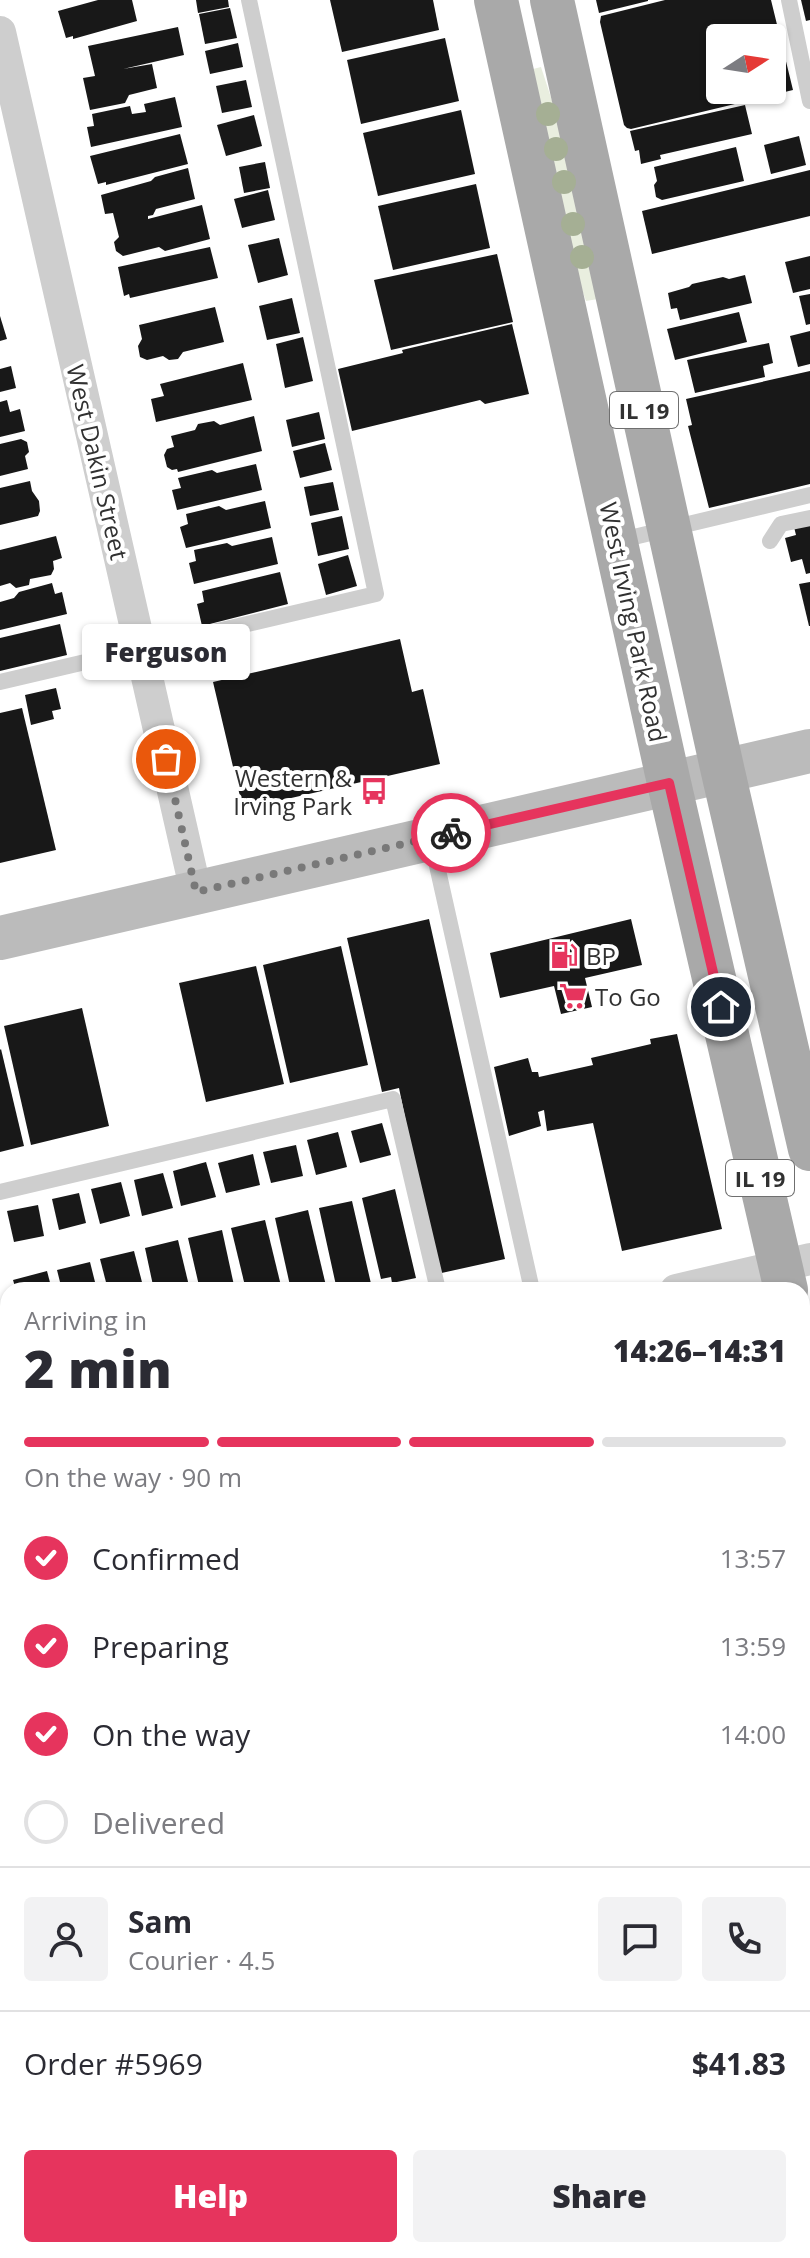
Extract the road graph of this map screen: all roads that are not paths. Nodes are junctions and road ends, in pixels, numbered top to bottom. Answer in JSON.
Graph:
{"nodes":[{"id":1,"x":249,"y":0,"type":"edge"},
{"id":2,"x":496,"y":0,"type":"edge"},
{"id":3,"x":552,"y":0,"type":"edge"},
{"id":4,"x":789,"y":0,"type":"edge"},
{"id":5,"x":0,"y":32,"type":"edge"},
{"id":6,"x":810,"y":101,"type":"edge"},
{"id":7,"x":810,"y":495,"type":"edge"},
{"id":8,"x":810,"y":518,"type":"edge"},
{"id":9,"x":670,"y":529,"type":"junction"},
{"id":10,"x":615,"y":541,"type":"junction"},
{"id":11,"x":770,"y":541,"type":"dead end"},
{"id":12,"x":141,"y":649,"type":"junction"},
{"id":13,"x":0,"y":682,"type":"edge"},
{"id":14,"x":810,"y":751,"type":"edge"},
{"id":15,"x":723,"y":772,"type":"junction"},
{"id":16,"x":669,"y":783,"type":"junction"},
{"id":17,"x":431,"y":838,"type":"junction"},
{"id":18,"x":196,"y":892,"type":"junction"},
{"id":19,"x":0,"y":938,"type":"edge"},
{"id":20,"x":810,"y":1149,"type":"edge"},
{"id":21,"x":0,"y":1192,"type":"edge"},
{"id":22,"x":792,"y":1271,"type":"edge"},
{"id":23,"x":436,"y":1282,"type":"edge"},
{"id":24,"x":530,"y":1282,"type":"edge"},
{"id":25,"x":725,"y":1282,"type":"edge"}],
"edges":[{"from":1,"to":12,"type":"lane"},
{"from":2,"to":10,"type":"main road","name":"West Irving Park Road","number":"IL 19"},
{"from":3,"to":9,"type":"main road","number":"IL 19"},
{"from":4,"to":6,"type":"lane"},
{"from":5,"to":12,"type":"street","name":"West Dakin Street"},
{"from":7,"to":9,"type":"lane"},
{"from":8,"to":11,"type":"lane"},
{"from":9,"to":10,"type":"lane"},
{"from":9,"to":15,"type":"main road","number":"IL 19"},
{"from":10,"to":16,"type":"main road","name":"West Irving Park Road","number":"IL 19"},
{"from":12,"to":13,"type":"lane"},
{"from":12,"to":18,"type":"street","name":"West Dakin Street"},
{"from":14,"to":15,"type":"main road"},
{"from":15,"to":16,"type":"main road"},
{"from":15,"to":20,"type":"main road","number":"IL 19"},
{"from":16,"to":17,"type":"main road"},
{"from":16,"to":22,"type":"main road","name":"West Irving Park Road","number":"IL 19"},
{"from":17,"to":18,"type":"main road"},
{"from":17,"to":24,"type":"lane"},
{"from":18,"to":19,"type":"main road"},
{"from":21,"to":23,"type":"lane"},
{"from":22,"to":25,"type":"street"}]}
